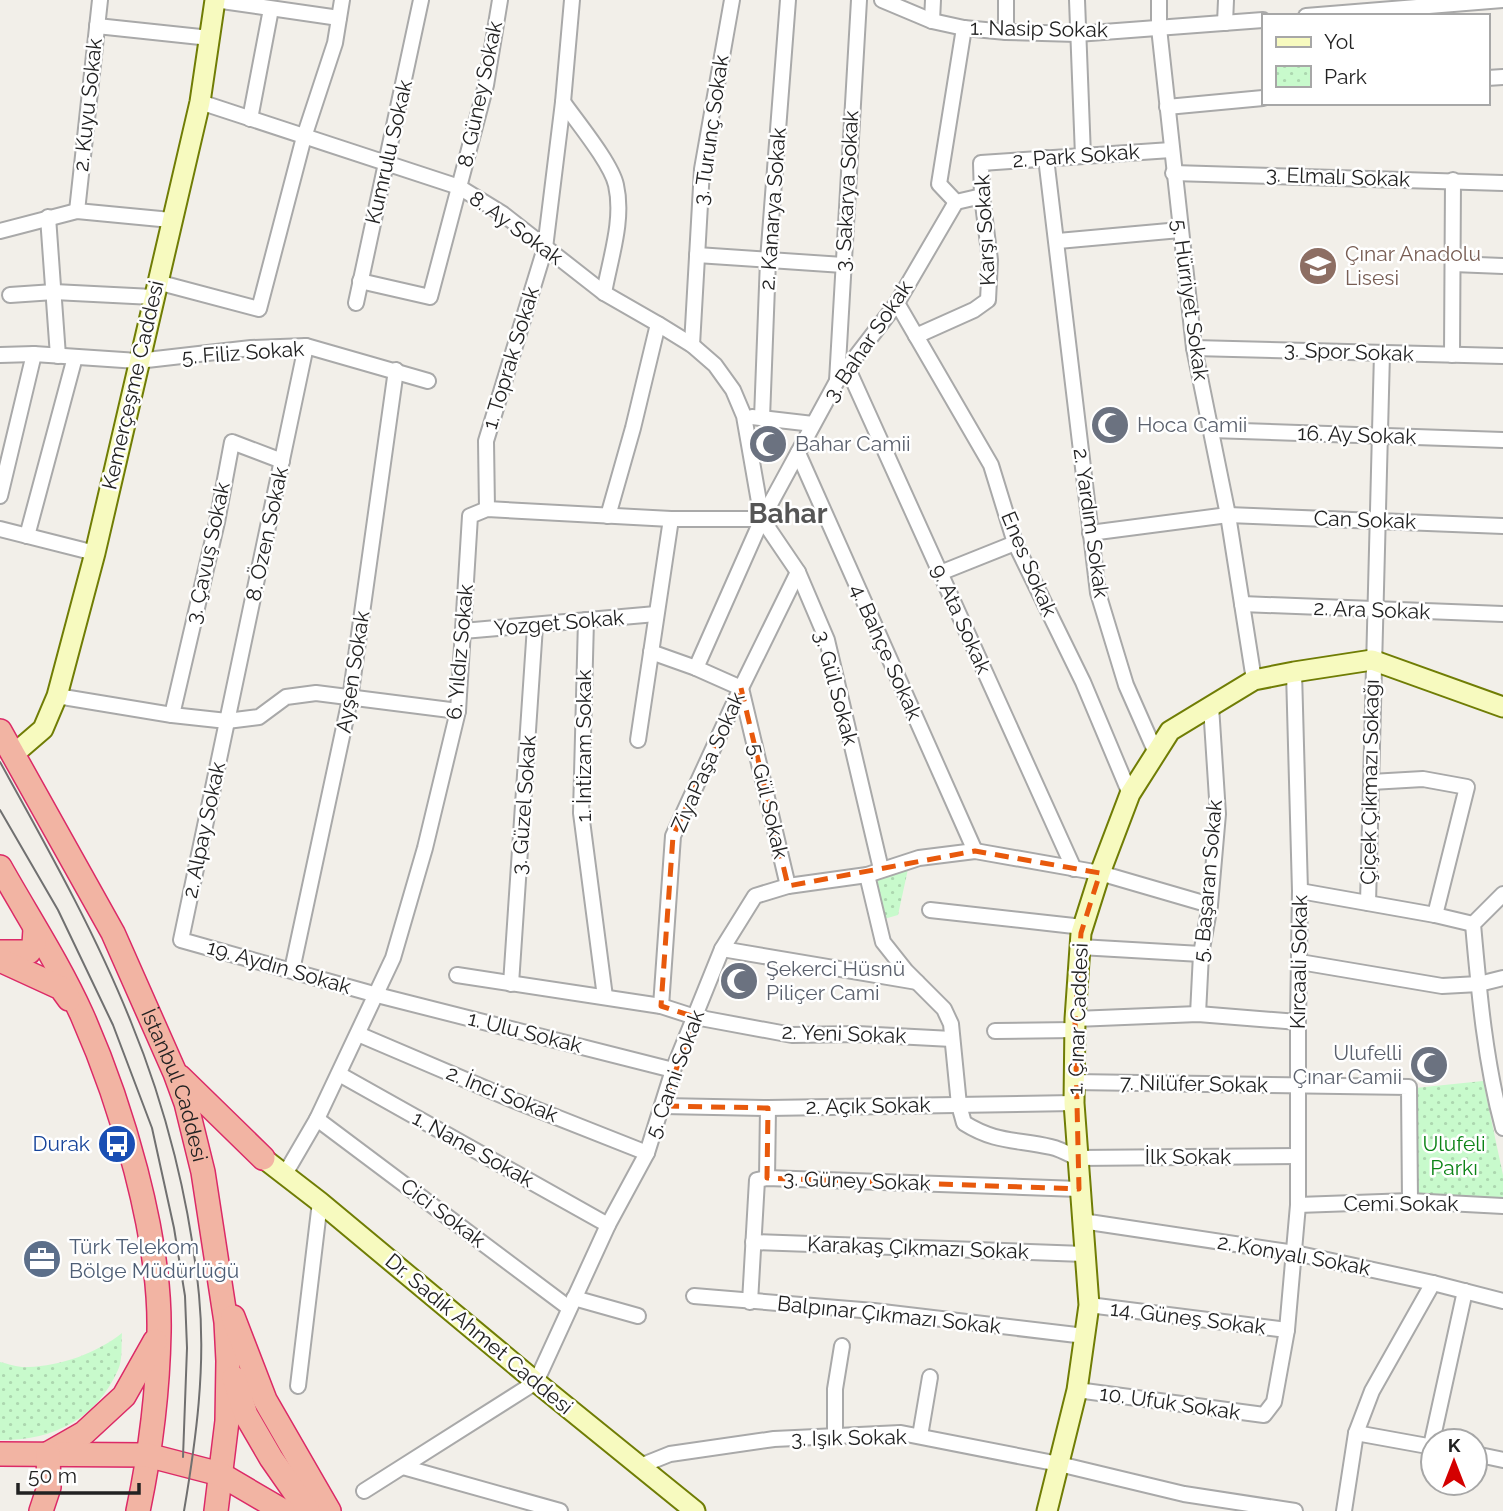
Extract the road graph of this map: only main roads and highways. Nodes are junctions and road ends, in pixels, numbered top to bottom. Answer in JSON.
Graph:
{"nodes":[{"id":1,"x":215,"y":0,"type":"edge"},
{"id":2,"x":1503,"y":706,"type":"edge"},
{"id":3,"x":0,"y":731,"type":"edge"},
{"id":4,"x":14,"y":754,"type":"junction"},
{"id":5,"x":0,"y":867,"type":"edge"},
{"id":6,"x":35,"y":929,"type":"junction"},
{"id":7,"x":0,"y":952,"type":"edge"},
{"id":8,"x":0,"y":960,"type":"edge"},
{"id":9,"x":81,"y":1014,"type":"junction"},
{"id":10,"x":175,"y":1073,"type":"junction"},
{"id":11,"x":263,"y":1158,"type":"junction"},
{"id":12,"x":203,"y":1172,"type":"junction"},
{"id":13,"x":223,"y":1290,"type":"junction"},
{"id":14,"x":159,"y":1332,"type":"junction"},
{"id":15,"x":228,"y":1361,"type":"junction"},
{"id":16,"x":0,"y":1454,"type":"edge"},
{"id":17,"x":48,"y":1454,"type":"junction"},
{"id":18,"x":147,"y":1455,"type":"junction"},
{"id":19,"x":220,"y":1474,"type":"junction"},
{"id":20,"x":140,"y":1501,"type":"edge"},
{"id":21,"x":41,"y":1511,"type":"edge"},
{"id":22,"x":216,"y":1511,"type":"edge"},
{"id":23,"x":283,"y":1511,"type":"edge"},
{"id":24,"x":309,"y":1511,"type":"edge"},
{"id":25,"x":329,"y":1511,"type":"edge"},
{"id":26,"x":695,"y":1511,"type":"edge"},
{"id":27,"x":1047,"y":1511,"type":"edge"}],
"edges":[{"from":1,"to":4,"type":"main road","name":"Kemerçeşme Caddesi"},
{"from":2,"to":27,"type":"main road","name":"1. Çınar Caddesi"},
{"from":3,"to":4,"type":"highway","name":"İstanbul Caddesi"},
{"from":4,"to":10,"type":"highway","name":"İstanbul Caddesi"},
{"from":5,"to":6,"type":"highway"},
{"from":6,"to":7,"type":"highway"},
{"from":6,"to":9,"type":"highway"},
{"from":8,"to":9,"type":"highway"},
{"from":9,"to":14,"type":"highway"},
{"from":10,"to":11,"type":"highway"},
{"from":10,"to":12,"type":"highway","name":"İstanbul Caddesi"},
{"from":11,"to":12,"type":"highway"},
{"from":11,"to":26,"type":"main road","name":"Dr. Sadık Ahmet Caddesi"},
{"from":12,"to":13,"type":"highway","name":"İstanbul Caddesi"},
{"from":13,"to":15,"type":"highway","name":"İstanbul Caddesi"},
{"from":13,"to":25,"type":"highway"},
{"from":14,"to":17,"type":"highway"},
{"from":14,"to":18,"type":"highway"},
{"from":15,"to":19,"type":"highway","name":"İstanbul Caddesi"},
{"from":15,"to":24,"type":"highway"},
{"from":16,"to":17,"type":"highway"},
{"from":17,"to":18,"type":"highway"},
{"from":17,"to":21,"type":"highway"},
{"from":18,"to":19,"type":"highway"},
{"from":18,"to":20,"type":"highway"},
{"from":19,"to":22,"type":"highway","name":"İstanbul Caddesi"},
{"from":19,"to":23,"type":"highway"}]}
